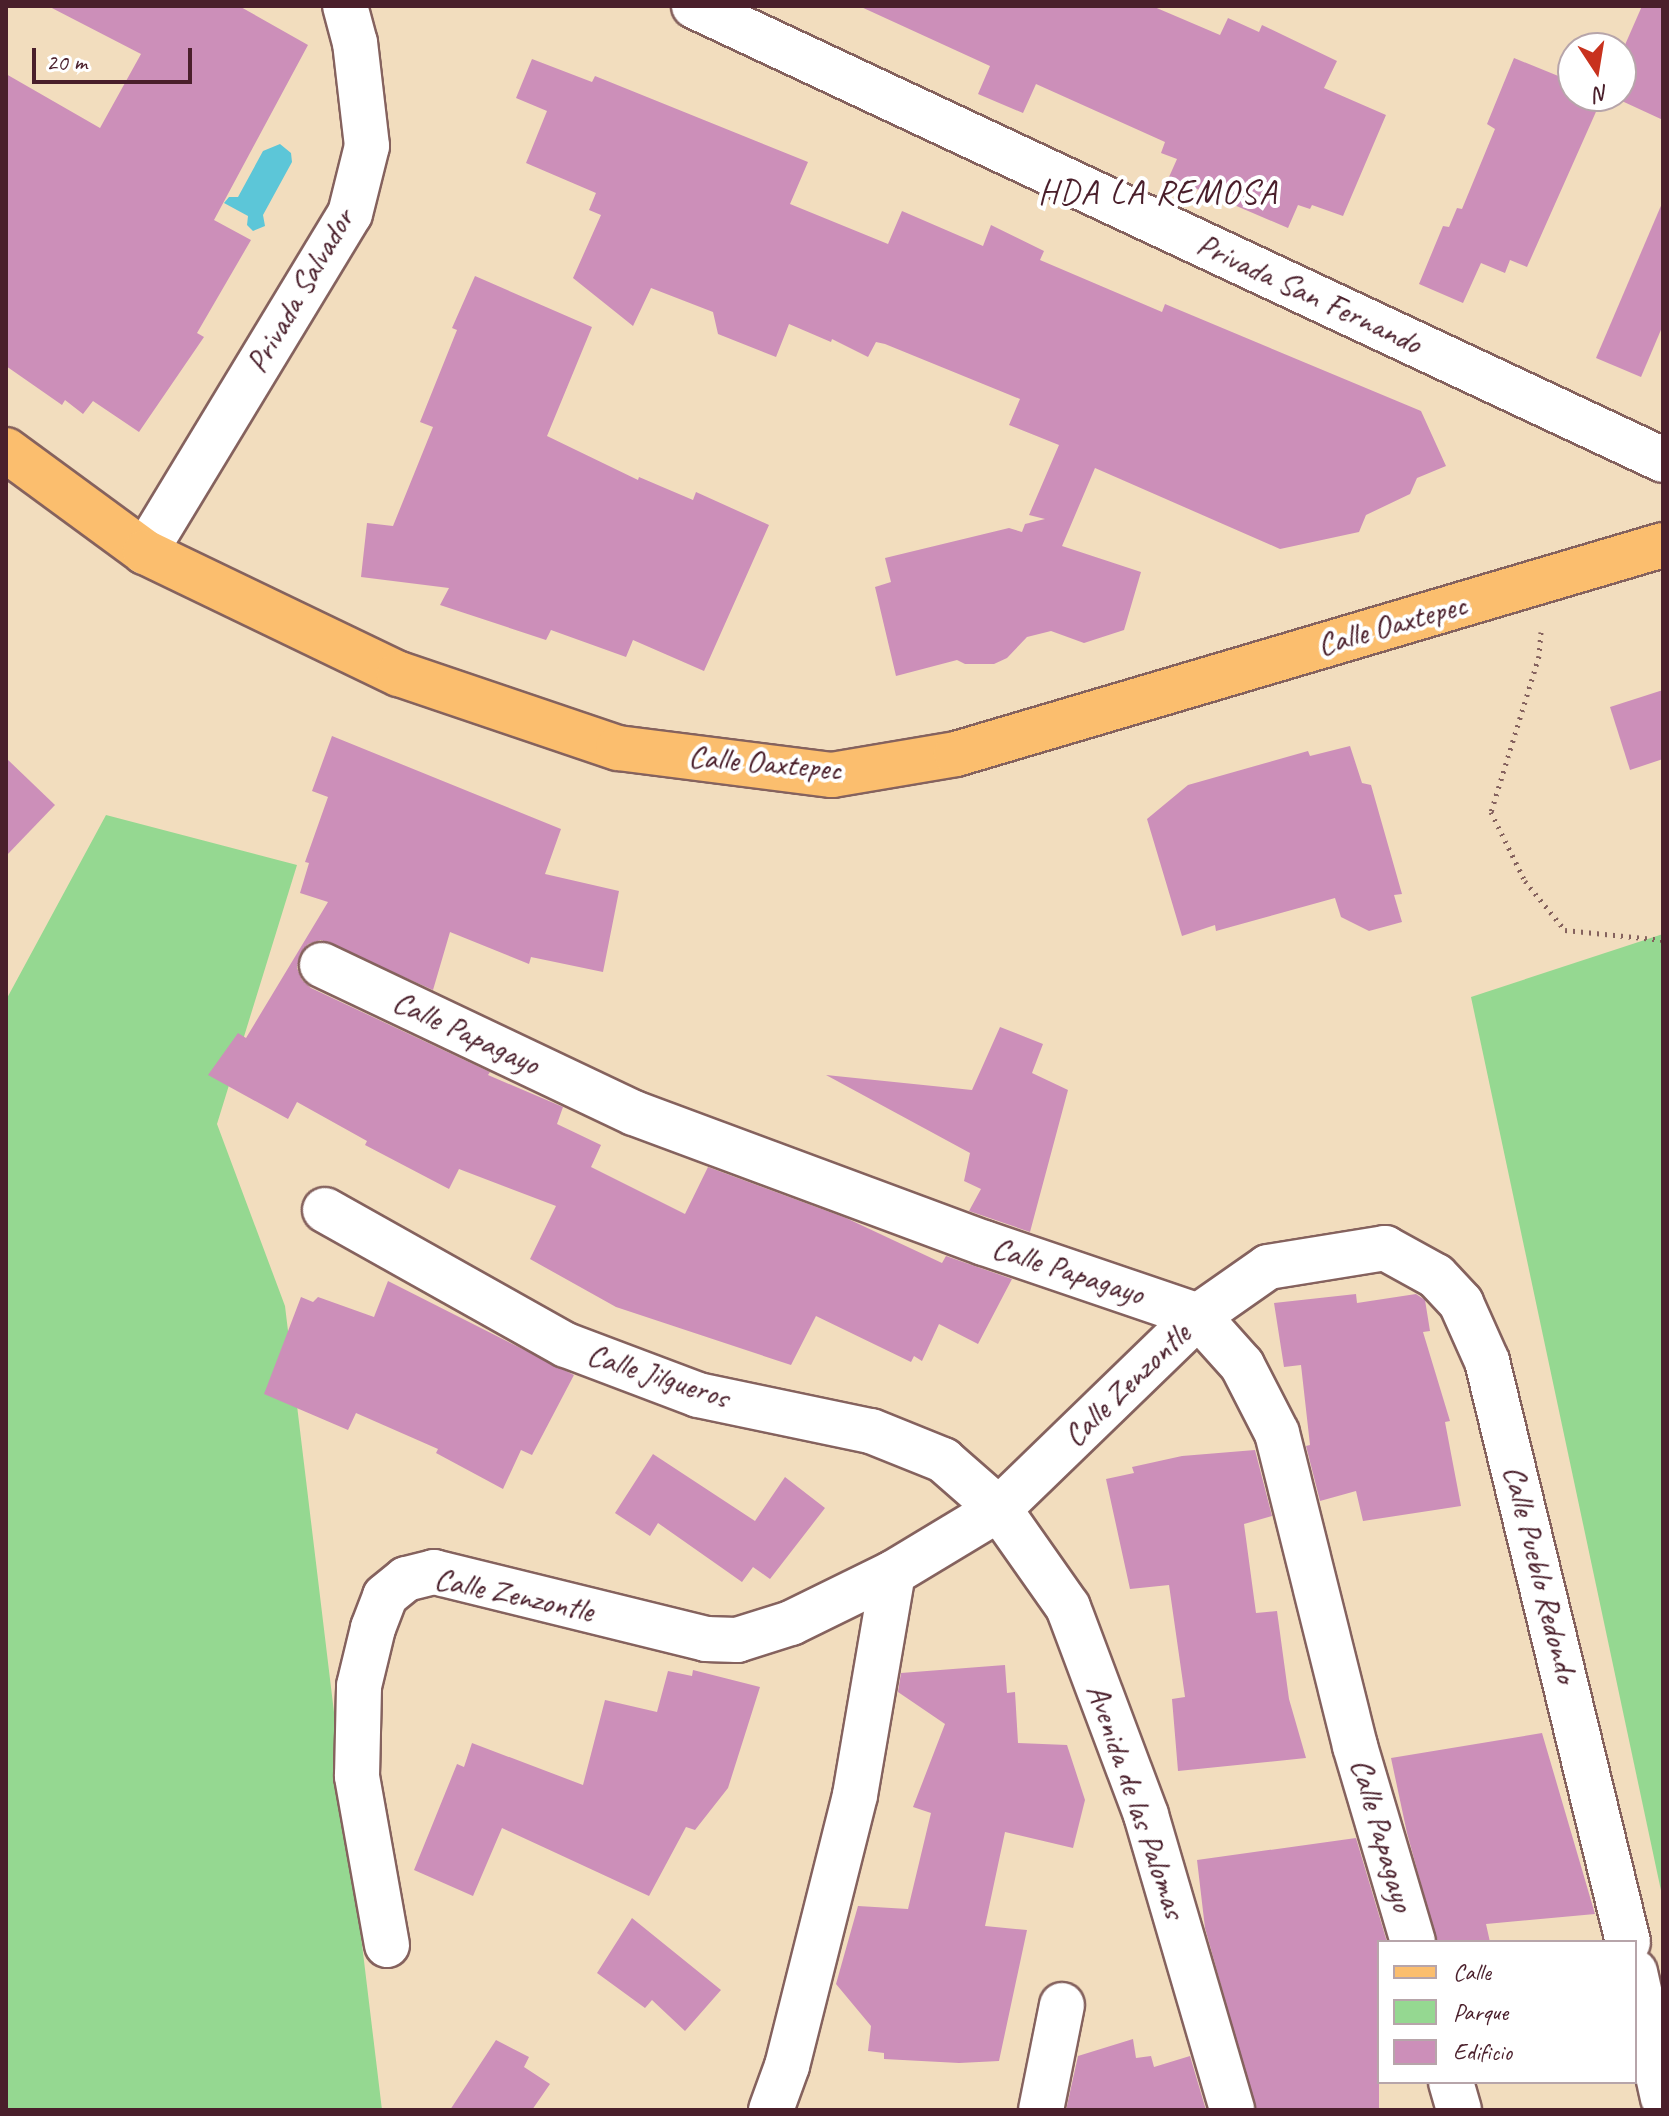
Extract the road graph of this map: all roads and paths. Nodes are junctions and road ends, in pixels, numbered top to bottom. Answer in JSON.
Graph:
{"nodes":[{"id":1,"x":345,"y":6,"type":"edge"},
{"id":2,"x":694,"y":6,"type":"edge"},
{"id":3,"x":6,"y":450,"type":"edge"},
{"id":4,"x":1663,"y":460,"type":"edge"},
{"id":5,"x":1663,"y":545,"type":"edge"},
{"id":6,"x":145,"y":552,"type":"junction"},
{"id":7,"x":1546,"y":579,"type":"junction"},
{"id":8,"x":1663,"y":940,"type":"edge"},
{"id":9,"x":322,"y":965,"type":"dead end"},
{"id":10,"x":325,"y":1210,"type":"dead end"},
{"id":11,"x":1385,"y":1248,"type":"joint"},
{"id":12,"x":1198,"y":1316,"type":"junction"},
{"id":13,"x":999,"y":1509,"type":"junction"},
{"id":14,"x":893,"y":1573,"type":"junction"},
{"id":15,"x":1412,"y":1940,"type":"edge"},
{"id":16,"x":1628,"y":1940,"type":"edge"},
{"id":17,"x":387,"y":1945,"type":"dead end"},
{"id":18,"x":1637,"y":1981,"type":"edge"},
{"id":19,"x":1062,"y":2005,"type":"dead end"},
{"id":20,"x":1452,"y":2084,"type":"edge"},
{"id":21,"x":1663,"y":2098,"type":"edge"},
{"id":22,"x":771,"y":2110,"type":"edge"},
{"id":23,"x":1041,"y":2110,"type":"edge"},
{"id":24,"x":1232,"y":2110,"type":"edge"},
{"id":25,"x":1459,"y":2110,"type":"edge"}],
"edges":[{"from":1,"to":6,"type":"street","name":"Privada Salvador"},
{"from":2,"to":4,"type":"street","name":"Privada San Fernando"},
{"from":3,"to":6,"type":"main road","name":"Calle Oaxtepec"},
{"from":5,"to":7,"type":"main road","name":"Calle Oaxtepec"},
{"from":6,"to":7,"type":"main road","name":"Calle Oaxtepec"},
{"from":7,"to":8,"type":"path"},
{"from":9,"to":12,"type":"street","name":"Calle Papagayo"},
{"from":10,"to":13,"type":"street","name":"Calle Jilgueros"},
{"from":11,"to":12,"type":"street","name":"Calle Zenzontle"},
{"from":11,"to":16,"type":"street","name":"Calle Pueblo Redondo"},
{"from":12,"to":13,"type":"street","name":"Calle Zenzontle"},
{"from":12,"to":15,"type":"street","name":"Calle Papagayo"},
{"from":13,"to":14,"type":"street","name":"Calle Zenzontle"},
{"from":13,"to":24,"type":"street","name":"Avenida de las Palomas"},
{"from":14,"to":17,"type":"street","name":"Calle Zenzontle"},
{"from":14,"to":22,"type":"street"},
{"from":18,"to":21,"type":"street"},
{"from":19,"to":23,"type":"street"},
{"from":20,"to":25,"type":"street"}]}
